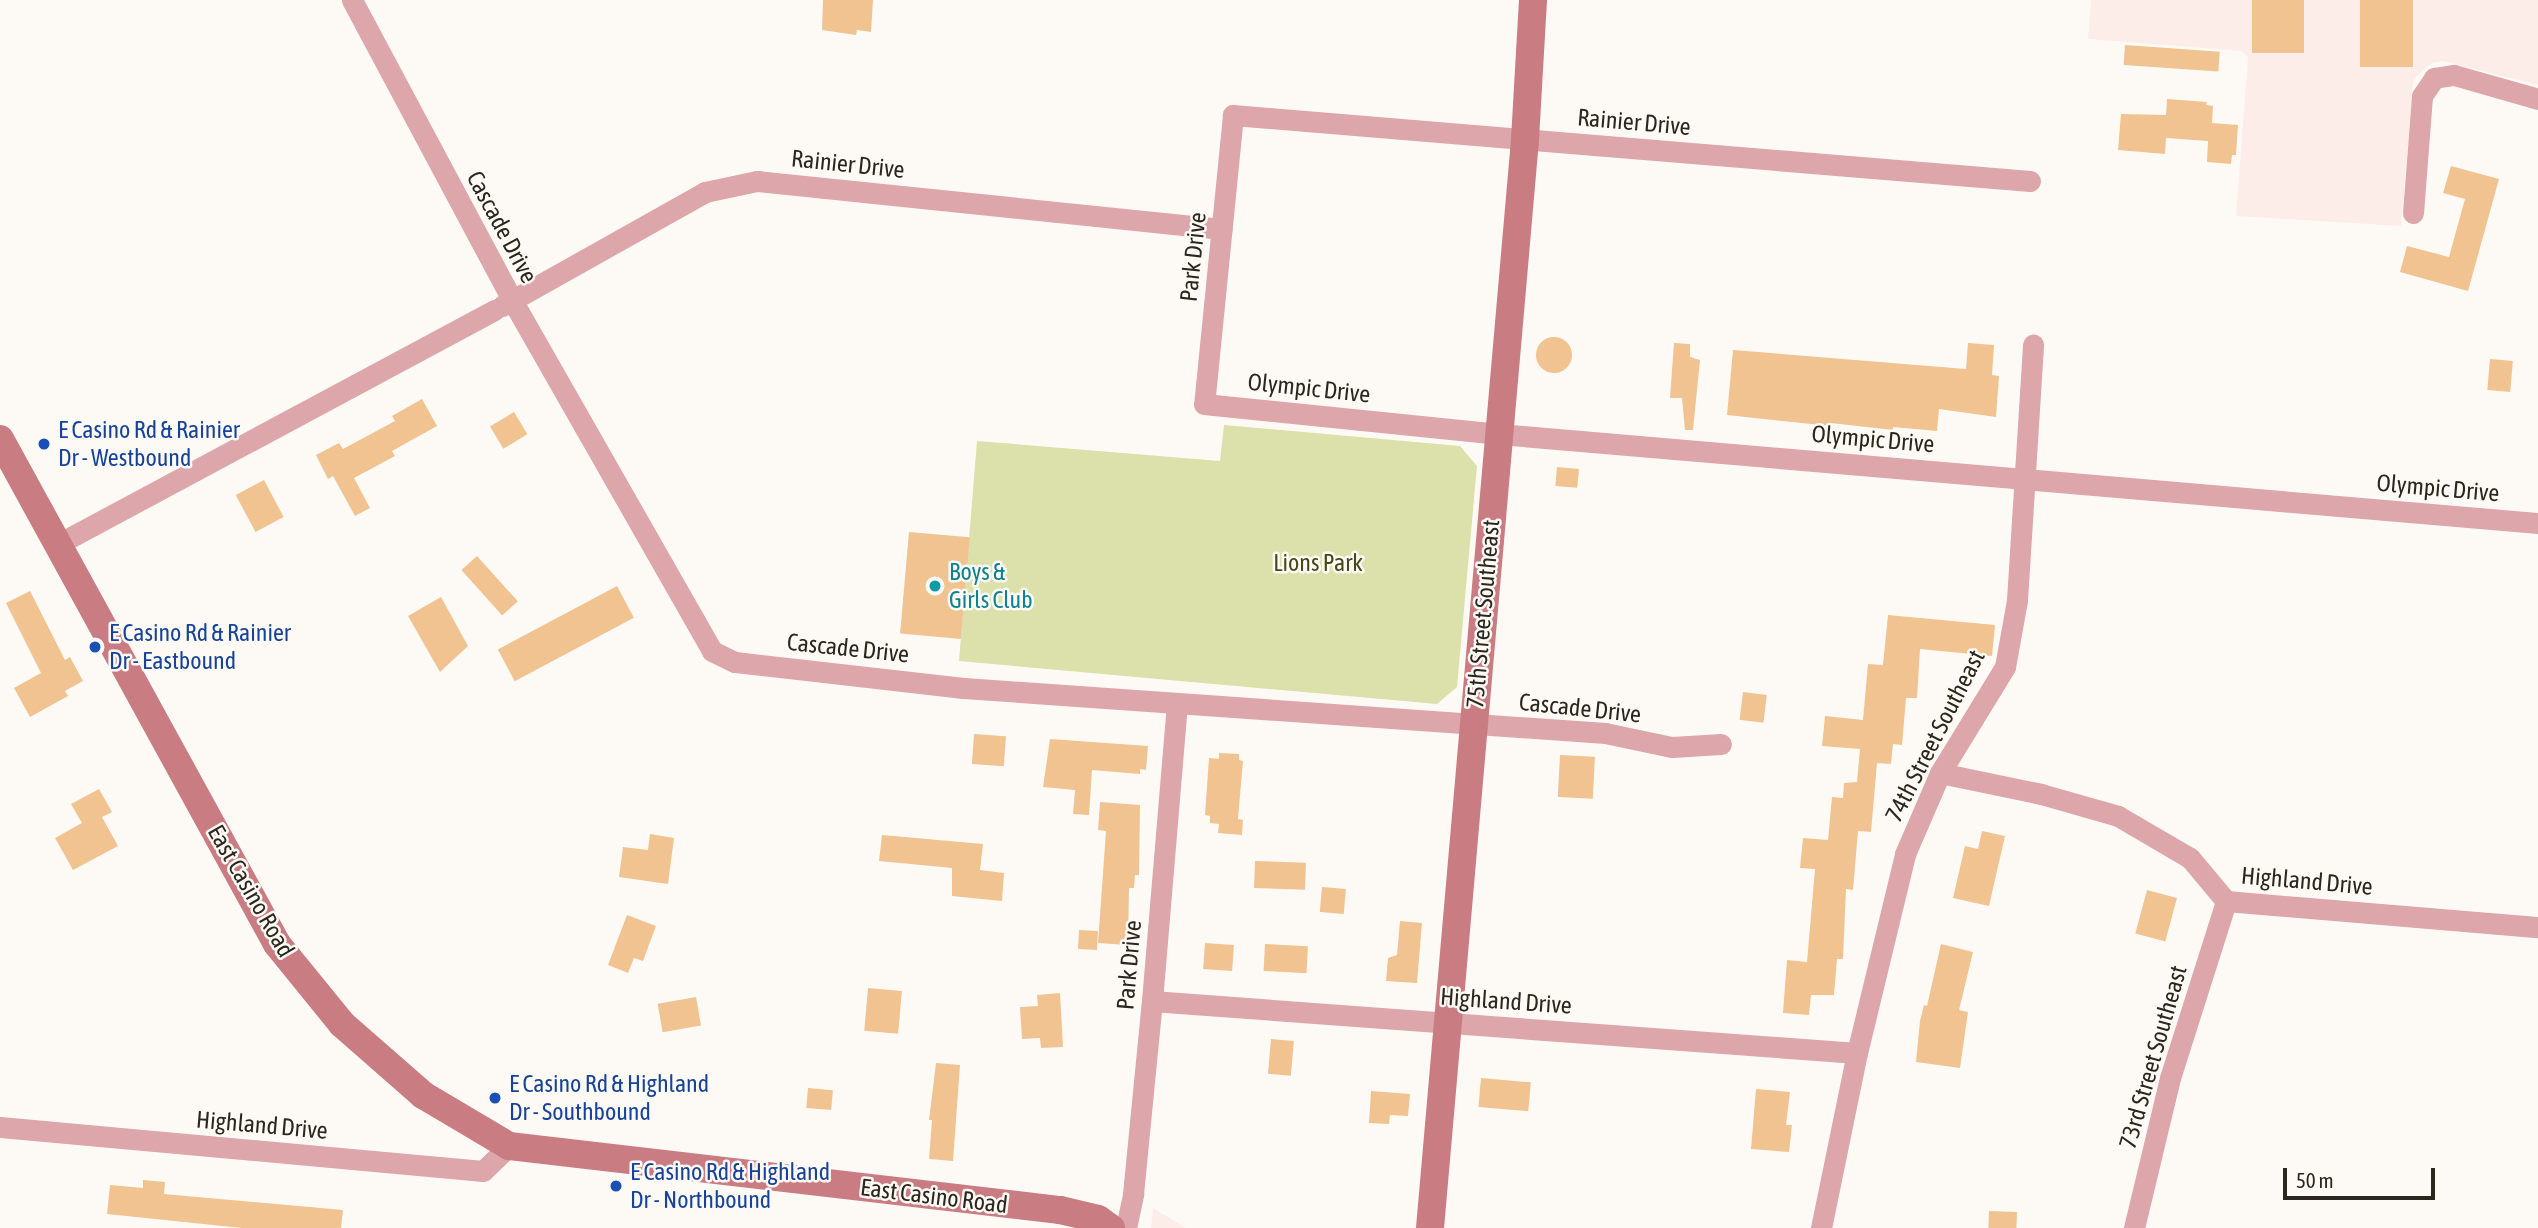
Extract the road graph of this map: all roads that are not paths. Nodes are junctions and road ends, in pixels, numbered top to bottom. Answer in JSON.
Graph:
{"nodes":[{"id":1,"x":352,"y":0,"type":"edge"},
{"id":2,"x":1534,"y":0,"type":"edge"},
{"id":3,"x":2538,"y":99,"type":"edge"},
{"id":4,"x":1233,"y":115,"type":"joint"},
{"id":5,"x":1525,"y":139,"type":"junction"},
{"id":6,"x":2030,"y":181,"type":"dead end"},
{"id":7,"x":2413,"y":213,"type":"dead end"},
{"id":8,"x":1222,"y":229,"type":"junction"},
{"id":9,"x":502,"y":306,"type":"junction"},
{"id":10,"x":2033,"y":344,"type":"dead end"},
{"id":11,"x":1204,"y":404,"type":"joint"},
{"id":12,"x":1499,"y":434,"type":"junction"},
{"id":13,"x":0,"y":439,"type":"edge"},
{"id":14,"x":2024,"y":478,"type":"junction"},
{"id":15,"x":2538,"y":523,"type":"edge"},
{"id":16,"x":60,"y":543,"type":"junction"},
{"id":17,"x":1177,"y":705,"type":"junction"},
{"id":18,"x":1472,"y":725,"type":"junction"},
{"id":19,"x":1721,"y":744,"type":"dead end"},
{"id":20,"x":1940,"y":773,"type":"junction"},
{"id":21,"x":2226,"y":901,"type":"junction"},
{"id":22,"x":2538,"y":927,"type":"edge"},
{"id":23,"x":1152,"y":1001,"type":"junction"},
{"id":24,"x":1447,"y":1024,"type":"junction"},
{"id":25,"x":1857,"y":1054,"type":"junction"},
{"id":26,"x":0,"y":1127,"type":"edge"},
{"id":27,"x":509,"y":1146,"type":"junction"},
{"id":28,"x":1111,"y":1228,"type":"edge"},
{"id":29,"x":1126,"y":1228,"type":"edge"},
{"id":30,"x":1430,"y":1228,"type":"edge"},
{"id":31,"x":1821,"y":1228,"type":"edge"},
{"id":32,"x":2134,"y":1228,"type":"edge"}],
"edges":[{"from":1,"to":9,"type":"street","name":"Cascade Drive"},
{"from":2,"to":5,"type":"street","name":"75th Street Southeast"},
{"from":3,"to":7,"type":"street"},
{"from":4,"to":5,"type":"street","name":"Rainier Drive"},
{"from":4,"to":8,"type":"street","name":"Park Drive"},
{"from":5,"to":6,"type":"street","name":"Rainier Drive"},
{"from":5,"to":12,"type":"street","name":"75th Street Southeast"},
{"from":8,"to":9,"type":"street","name":"Rainier Drive"},
{"from":8,"to":11,"type":"street","name":"Park Drive"},
{"from":9,"to":16,"type":"street","name":"Rainier Drive"},
{"from":9,"to":17,"type":"street","name":"Cascade Drive"},
{"from":10,"to":14,"type":"street","name":"74th Street Southeast"},
{"from":11,"to":12,"type":"street","name":"Olympic Drive"},
{"from":12,"to":14,"type":"street","name":"Olympic Drive"},
{"from":12,"to":18,"type":"street","name":"75th Street Southeast"},
{"from":13,"to":16,"type":"street","name":"East Casino Road"},
{"from":14,"to":15,"type":"street","name":"Olympic Drive"},
{"from":14,"to":20,"type":"street","name":"74th Street Southeast"},
{"from":16,"to":27,"type":"street","name":"East Casino Road"},
{"from":17,"to":18,"type":"street","name":"Cascade Drive"},
{"from":17,"to":23,"type":"street","name":"Park Drive"},
{"from":18,"to":19,"type":"street","name":"Cascade Drive"},
{"from":18,"to":24,"type":"street","name":"75th Street Southeast"},
{"from":20,"to":21,"type":"street","name":"Highland Drive"},
{"from":20,"to":25,"type":"street","name":"74th Street Southeast"},
{"from":21,"to":22,"type":"street","name":"Highland Drive"},
{"from":21,"to":32,"type":"street","name":"73rd Street Southeast"},
{"from":23,"to":24,"type":"street","name":"Highland Drive"},
{"from":23,"to":29,"type":"street","name":"Park Drive"},
{"from":24,"to":25,"type":"street","name":"Highland Drive"},
{"from":24,"to":30,"type":"street","name":"75th Street Southeast"},
{"from":25,"to":31,"type":"street","name":"74th Street Southeast"},
{"from":26,"to":27,"type":"street","name":"Highland Drive"},
{"from":27,"to":28,"type":"street","name":"East Casino Road"}]}
